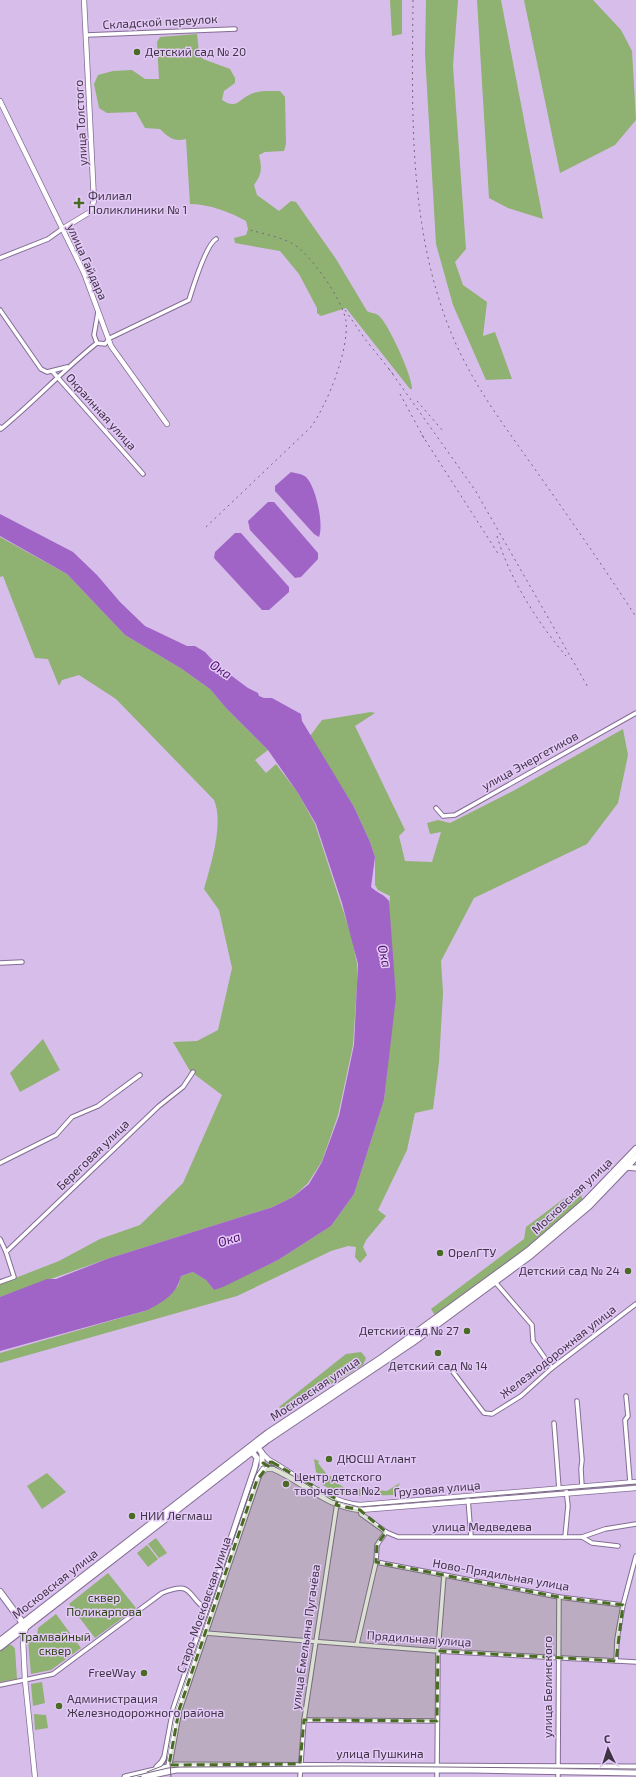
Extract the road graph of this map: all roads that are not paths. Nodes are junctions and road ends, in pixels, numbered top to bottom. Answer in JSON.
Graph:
{"nodes":[{"id":1,"x":84,"y":0,"type":"edge"},
{"id":2,"x":235,"y":29,"type":"dead end"},
{"id":3,"x":87,"y":35,"type":"junction"},
{"id":4,"x":0,"y":101,"type":"edge"},
{"id":5,"x":62,"y":229,"type":"junction"},
{"id":6,"x":216,"y":239,"type":"dead end"},
{"id":7,"x":0,"y":258,"type":"edge"},
{"id":8,"x":0,"y":310,"type":"edge"},
{"id":9,"x":98,"y":311,"type":"junction"},
{"id":10,"x":110,"y":338,"type":"junction"},
{"id":11,"x":96,"y":343,"type":"junction"},
{"id":12,"x":67,"y":366,"type":"junction"},
{"id":13,"x":52,"y":371,"type":"junction"},
{"id":14,"x":57,"y":378,"type":"junction"},
{"id":15,"x":167,"y":424,"type":"dead end"},
{"id":16,"x":1,"y":428,"type":"edge"},
{"id":17,"x":143,"y":474,"type":"dead end"},
{"id":18,"x":636,"y":713,"type":"edge"},
{"id":19,"x":436,"y":808,"type":"dead end"},
{"id":20,"x":22,"y":962,"type":"dead end"},
{"id":21,"x":0,"y":963,"type":"edge"},
{"id":22,"x":193,"y":1072,"type":"dead end"},
{"id":23,"x":140,"y":1076,"type":"dead end"},
{"id":24,"x":636,"y":1149,"type":"edge"},
{"id":25,"x":636,"y":1157,"type":"edge"},
{"id":26,"x":0,"y":1163,"type":"edge"},
{"id":27,"x":623,"y":1167,"type":"junction"},
{"id":28,"x":636,"y":1168,"type":"edge"},
{"id":29,"x":0,"y":1239,"type":"edge"},
{"id":30,"x":6,"y":1252,"type":"junction"},
{"id":31,"x":0,"y":1282,"type":"edge"},
{"id":32,"x":496,"y":1282,"type":"junction"},
{"id":33,"x":461,"y":1304,"type":"junction"},
{"id":34,"x":634,"y":1305,"type":"edge"},
{"id":35,"x":636,"y":1311,"type":"edge"},
{"id":36,"x":552,"y":1368,"type":"junction"},
{"id":37,"x":454,"y":1372,"type":"dead end"},
{"id":38,"x":626,"y":1396,"type":"dead end"},
{"id":39,"x":577,"y":1401,"type":"dead end"},
{"id":40,"x":554,"y":1423,"type":"dead end"},
{"id":41,"x":253,"y":1447,"type":"junction"},
{"id":42,"x":262,"y":1453,"type":"junction"},
{"id":43,"x":257,"y":1458,"type":"junction"},
{"id":44,"x":272,"y":1462,"type":"junction"},
{"id":45,"x":263,"y":1463,"type":"junction"},
{"id":46,"x":273,"y":1469,"type":"junction"},
{"id":47,"x":254,"y":1470,"type":"junction"},
{"id":48,"x":259,"y":1476,"type":"junction"},
{"id":49,"x":630,"y":1482,"type":"junction"},
{"id":50,"x":636,"y":1482,"type":"edge"},
{"id":51,"x":582,"y":1487,"type":"junction"},
{"id":52,"x":566,"y":1488,"type":"junction"},
{"id":53,"x":636,"y":1488,"type":"edge"},
{"id":54,"x":560,"y":1489,"type":"junction"},
{"id":55,"x":567,"y":1494,"type":"junction"},
{"id":56,"x":468,"y":1496,"type":"junction"},
{"id":57,"x":337,"y":1502,"type":"junction"},
{"id":58,"x":468,"y":1502,"type":"junction"},
{"id":59,"x":360,"y":1508,"type":"junction"},
{"id":60,"x":636,"y":1524,"type":"edge"},
{"id":61,"x":386,"y":1532,"type":"junction"},
{"id":62,"x":472,"y":1536,"type":"junction"},
{"id":63,"x":566,"y":1537,"type":"junction"},
{"id":64,"x":582,"y":1537,"type":"junction"},
{"id":65,"x":618,"y":1546,"type":"dead end"},
{"id":66,"x":636,"y":1557,"type":"edge"},
{"id":67,"x":376,"y":1562,"type":"junction"},
{"id":68,"x":444,"y":1576,"type":"junction"},
{"id":69,"x":0,"y":1592,"type":"edge"},
{"id":70,"x":559,"y":1597,"type":"junction"},
{"id":71,"x":623,"y":1605,"type":"junction"},
{"id":72,"x":207,"y":1610,"type":"junction"},
{"id":73,"x":24,"y":1625,"type":"junction"},
{"id":74,"x":203,"y":1632,"type":"junction"},
{"id":75,"x":0,"y":1641,"type":"edge"},
{"id":76,"x":316,"y":1642,"type":"junction"},
{"id":77,"x":356,"y":1644,"type":"junction"},
{"id":78,"x":0,"y":1647,"type":"edge"},
{"id":79,"x":438,"y":1651,"type":"junction"},
{"id":80,"x":558,"y":1657,"type":"junction"},
{"id":81,"x":616,"y":1661,"type":"junction"},
{"id":82,"x":636,"y":1662,"type":"edge"},
{"id":83,"x":25,"y":1680,"type":"junction"},
{"id":84,"x":0,"y":1685,"type":"edge"},
{"id":85,"x":304,"y":1720,"type":"junction"},
{"id":86,"x":437,"y":1722,"type":"junction"},
{"id":87,"x":165,"y":1756,"type":"junction"},
{"id":88,"x":300,"y":1767,"type":"junction"},
{"id":89,"x":437,"y":1767,"type":"junction"},
{"id":90,"x":636,"y":1767,"type":"edge"},
{"id":91,"x":154,"y":1768,"type":"junction"},
{"id":92,"x":169,"y":1768,"type":"junction"},
{"id":93,"x":558,"y":1772,"type":"edge"},
{"id":94,"x":636,"y":1773,"type":"edge"},
{"id":95,"x":35,"y":1777,"type":"edge"},
{"id":96,"x":125,"y":1777,"type":"edge"},
{"id":97,"x":144,"y":1777,"type":"edge"},
{"id":98,"x":171,"y":1777,"type":"edge"},
{"id":99,"x":300,"y":1777,"type":"edge"},
{"id":100,"x":437,"y":1777,"type":"edge"}],
"edges":[{"from":1,"to":3,"type":"street","name":"улица Толстого"},
{"from":2,"to":3,"type":"street","name":"Складской переулок"},
{"from":3,"to":5,"type":"street","name":"улица Толстого"},
{"from":4,"to":5,"type":"street","name":"улица Гайдара"},
{"from":5,"to":7,"type":"street"},
{"from":5,"to":9,"type":"street","name":"улица Гайдара"},
{"from":6,"to":10,"type":"street"},
{"from":8,"to":13,"type":"street","name":"Окраинная улица"},
{"from":9,"to":10,"type":"street","name":"улица Гайдара"},
{"from":9,"to":11,"type":"street"},
{"from":10,"to":11,"type":"street"},
{"from":10,"to":15,"type":"street","name":"улица Гайдара"},
{"from":11,"to":12,"type":"street"},
{"from":12,"to":13,"type":"street"},
{"from":12,"to":14,"type":"street"},
{"from":13,"to":14,"type":"street","name":"Окраинная улица"},
{"from":14,"to":16,"type":"street"},
{"from":14,"to":17,"type":"street","name":"Окраинная улица"},
{"from":18,"to":19,"type":"street","name":"улица Энергетиков"},
{"from":20,"to":21,"type":"street"},
{"from":22,"to":30,"type":"street","name":"Береговая улица"},
{"from":23,"to":26,"type":"street"},
{"from":24,"to":27,"type":"main road","name":"Московская улица"},
{"from":25,"to":27,"type":"main road","name":"Московская улица"},
{"from":27,"to":28,"type":"main road"},
{"from":27,"to":32,"type":"main road","name":"Московская улица"},
{"from":27,"to":33,"type":"main road","name":"Московская улица"},
{"from":29,"to":30,"type":"street"},
{"from":30,"to":31,"type":"street"},
{"from":32,"to":33,"type":"main road","name":"Московская улица"},
{"from":32,"to":36,"type":"street"},
{"from":33,"to":41,"type":"main road","name":"Московская улица"},
{"from":34,"to":35,"type":"street"},
{"from":34,"to":36,"type":"street","name":"Железнодорожная улица"},
{"from":36,"to":37,"type":"street","name":"Железнодорожная улица"},
{"from":38,"to":49,"type":"street"},
{"from":39,"to":51,"type":"street"},
{"from":40,"to":54,"type":"street"},
{"from":41,"to":42,"type":"main road","name":"Грузовая улица"},
{"from":41,"to":43,"type":"main road"},
{"from":41,"to":73,"type":"main road","name":"Московская улица"},
{"from":42,"to":44,"type":"street","name":"Грузовая улица"},
{"from":42,"to":45,"type":"main road","name":"Старо-Московская улица"},
{"from":43,"to":45,"type":"street","name":"Грузовая улица"},
{"from":43,"to":47,"type":"main road"},
{"from":44,"to":45,"type":"street"},
{"from":44,"to":57,"type":"street","name":"Грузовая улица"},
{"from":45,"to":46,"type":"street","name":"Грузовая улица"},
{"from":45,"to":47,"type":"street"},
{"from":45,"to":48,"type":"main road","name":"Старо-Московская улица"},
{"from":46,"to":48,"type":"street"},
{"from":46,"to":57,"type":"street","name":"Грузовая улица"},
{"from":47,"to":72,"type":"main road"},
{"from":48,"to":74,"type":"main road","name":"Старо-Московская улица"},
{"from":49,"to":50,"type":"street","name":"Грузовая улица"},
{"from":49,"to":51,"type":"street","name":"Грузовая улица"},
{"from":51,"to":52,"type":"street","name":"Грузовая улица"},
{"from":52,"to":54,"type":"street","name":"Грузовая улица"},
{"from":52,"to":55,"type":"street"},
{"from":53,"to":55,"type":"street","name":"Грузовая улица"},
{"from":54,"to":56,"type":"street","name":"Грузовая улица"},
{"from":55,"to":58,"type":"street","name":"Грузовая улица"},
{"from":55,"to":63,"type":"street"},
{"from":56,"to":58,"type":"street"},
{"from":56,"to":59,"type":"street","name":"Грузовая улица"},
{"from":57,"to":59,"type":"street","name":"Грузовая улица"},
{"from":57,"to":76,"type":"street","name":"улица Емельяна Пугачёва"},
{"from":58,"to":59,"type":"street","name":"Грузовая улица"},
{"from":58,"to":62,"type":"street"},
{"from":59,"to":61,"type":"street","name":"улица Медведева"},
{"from":60,"to":64,"type":"street"},
{"from":61,"to":62,"type":"street","name":"улица Медведева"},
{"from":61,"to":67,"type":"street"},
{"from":62,"to":63,"type":"street","name":"улица Медведева"},
{"from":63,"to":64,"type":"street","name":"улица Медведева"},
{"from":64,"to":65,"type":"street","name":"улица Медведева"},
{"from":66,"to":71,"type":"street"},
{"from":67,"to":68,"type":"street","name":"Ново-Прядильная улица"},
{"from":67,"to":77,"type":"street"},
{"from":68,"to":70,"type":"street","name":"Ново-Прядильная улица"},
{"from":68,"to":79,"type":"street"},
{"from":69,"to":73,"type":"main road"},
{"from":70,"to":71,"type":"street","name":"Ново-Прядильная улица"},
{"from":70,"to":80,"type":"street","name":"улица Белинского"},
{"from":71,"to":81,"type":"street"},
{"from":72,"to":74,"type":"main road"},
{"from":72,"to":83,"type":"street"},
{"from":73,"to":75,"type":"main road","name":"Московская улица"},
{"from":73,"to":78,"type":"main road","name":"Московская улица"},
{"from":73,"to":83,"type":"street"},
{"from":74,"to":76,"type":"street","name":"Прядильная улица"},
{"from":74,"to":87,"type":"main road"},
{"from":74,"to":92,"type":"main road","name":"Старо-Московская улица"},
{"from":76,"to":77,"type":"street","name":"Прядильная улица"},
{"from":76,"to":85,"type":"street","name":"улица Емельяна Пугачёва"},
{"from":77,"to":79,"type":"street","name":"Прядильная улица"},
{"from":79,"to":80,"type":"street","name":"Прядильная улица"},
{"from":79,"to":86,"type":"street"},
{"from":80,"to":81,"type":"street","name":"Прядильная улица"},
{"from":80,"to":93,"type":"street","name":"улица Белинского"},
{"from":81,"to":82,"type":"street","name":"Прядильная улица"},
{"from":83,"to":84,"type":"street"},
{"from":83,"to":95,"type":"street"},
{"from":85,"to":86,"type":"street"},
{"from":85,"to":88,"type":"street","name":"улица Емельяна Пугачёва"},
{"from":86,"to":89,"type":"street"},
{"from":87,"to":91,"type":"main road"},
{"from":87,"to":92,"type":"main road"},
{"from":88,"to":89,"type":"main road","name":"улица Пушкина"},
{"from":88,"to":92,"type":"main road","name":"улица Пушкина"},
{"from":88,"to":99,"type":"street","name":"улица Емельяна Пугачёва"},
{"from":89,"to":93,"type":"main road","name":"улица Пушкина"},
{"from":89,"to":100,"type":"street"},
{"from":90,"to":93,"type":"main road","name":"улица Пушкина"},
{"from":91,"to":92,"type":"main road","name":"улица Пушкина"},
{"from":91,"to":96,"type":"main road","name":"улица Пушкина"},
{"from":92,"to":97,"type":"main road","name":"улица Пушкина"},
{"from":92,"to":98,"type":"main road"},
{"from":93,"to":94,"type":"main road","name":"улица Пушкина"}]}
